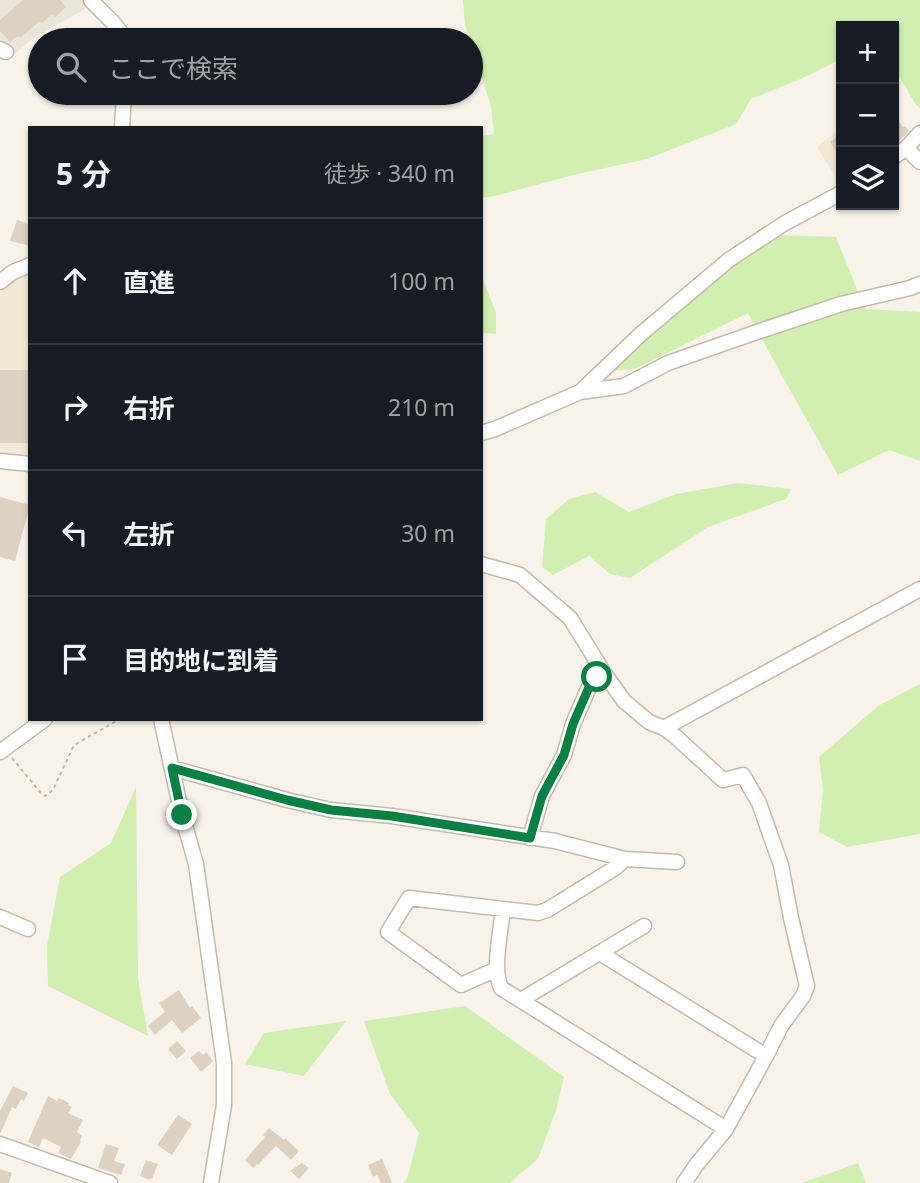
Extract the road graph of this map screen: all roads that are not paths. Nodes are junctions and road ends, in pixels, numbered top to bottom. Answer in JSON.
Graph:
{"nodes":[{"id":1,"x":91,"y":0,"type":"edge"},
{"id":2,"x":118,"y":28,"type":"edge"},
{"id":3,"x":123,"y":105,"type":"edge"},
{"id":4,"x":122,"y":126,"type":"edge"},
{"id":5,"x":920,"y":133,"type":"edge"},
{"id":6,"x":906,"y":148,"type":"junction"},
{"id":7,"x":899,"y":153,"type":"edge"},
{"id":8,"x":920,"y":162,"type":"edge"},
{"id":9,"x":836,"y":196,"type":"edge"},
{"id":10,"x":28,"y":266,"type":"edge"},
{"id":11,"x":0,"y":282,"type":"edge"},
{"id":12,"x":920,"y":284,"type":"edge"},
{"id":13,"x":579,"y":392,"type":"junction"},
{"id":14,"x":483,"y":432,"type":"edge"},
{"id":15,"x":0,"y":461,"type":"edge"},
{"id":16,"x":28,"y":464,"type":"edge"},
{"id":17,"x":483,"y":565,"type":"edge"},
{"id":18,"x":920,"y":589,"type":"edge"},
{"id":19,"x":604,"y":673,"type":"junction"},
{"id":20,"x":42,"y":721,"type":"edge"},
{"id":21,"x":161,"y":721,"type":"edge"},
{"id":22,"x":664,"y":728,"type":"junction"},
{"id":23,"x":3,"y":750,"type":"edge"},
{"id":24,"x":172,"y":768,"type":"junction"},
{"id":25,"x":530,"y":838,"type":"junction"},
{"id":26,"x":625,"y":859,"type":"junction"},
{"id":27,"x":677,"y":862,"type":"dead end"},
{"id":28,"x":503,"y":909,"type":"junction"},
{"id":29,"x":0,"y":917,"type":"edge"},
{"id":30,"x":644,"y":926,"type":"dead end"},
{"id":31,"x":27,"y":929,"type":"dead end"},
{"id":32,"x":600,"y":953,"type":"junction"},
{"id":33,"x":497,"y":969,"type":"junction"},
{"id":34,"x":521,"y":1000,"type":"junction"},
{"id":35,"x":766,"y":1056,"type":"junction"},
{"id":36,"x":726,"y":1129,"type":"junction"},
{"id":37,"x":0,"y":1144,"type":"edge"},
{"id":38,"x":110,"y":1183,"type":"edge"},
{"id":39,"x":211,"y":1183,"type":"edge"},
{"id":40,"x":684,"y":1183,"type":"edge"}],
"edges":[{"from":1,"to":2,"type":"street"},
{"from":3,"to":4,"type":"street"},
{"from":5,"to":6,"type":"street"},
{"from":6,"to":7,"type":"street"},
{"from":6,"to":8,"type":"street"},
{"from":9,"to":13,"type":"street"},
{"from":10,"to":11,"type":"street"},
{"from":12,"to":13,"type":"street"},
{"from":13,"to":14,"type":"street"},
{"from":15,"to":16,"type":"street"},
{"from":17,"to":19,"type":"street"},
{"from":18,"to":22,"type":"street"},
{"from":19,"to":22,"type":"street"},
{"from":19,"to":25,"type":"street"},
{"from":20,"to":23,"type":"street"},
{"from":21,"to":24,"type":"street"},
{"from":22,"to":35,"type":"street"},
{"from":24,"to":25,"type":"street"},
{"from":24,"to":39,"type":"street"},
{"from":25,"to":26,"type":"street"},
{"from":26,"to":27,"type":"street"},
{"from":26,"to":28,"type":"street"},
{"from":28,"to":33,"type":"street"},
{"from":28,"to":33,"type":"street"},
{"from":29,"to":31,"type":"street"},
{"from":30,"to":32,"type":"street"},
{"from":32,"to":34,"type":"street"},
{"from":32,"to":35,"type":"street"},
{"from":33,"to":34,"type":"street"},
{"from":34,"to":36,"type":"street"},
{"from":35,"to":36,"type":"street"},
{"from":36,"to":40,"type":"street"},
{"from":37,"to":38,"type":"street"}]}
